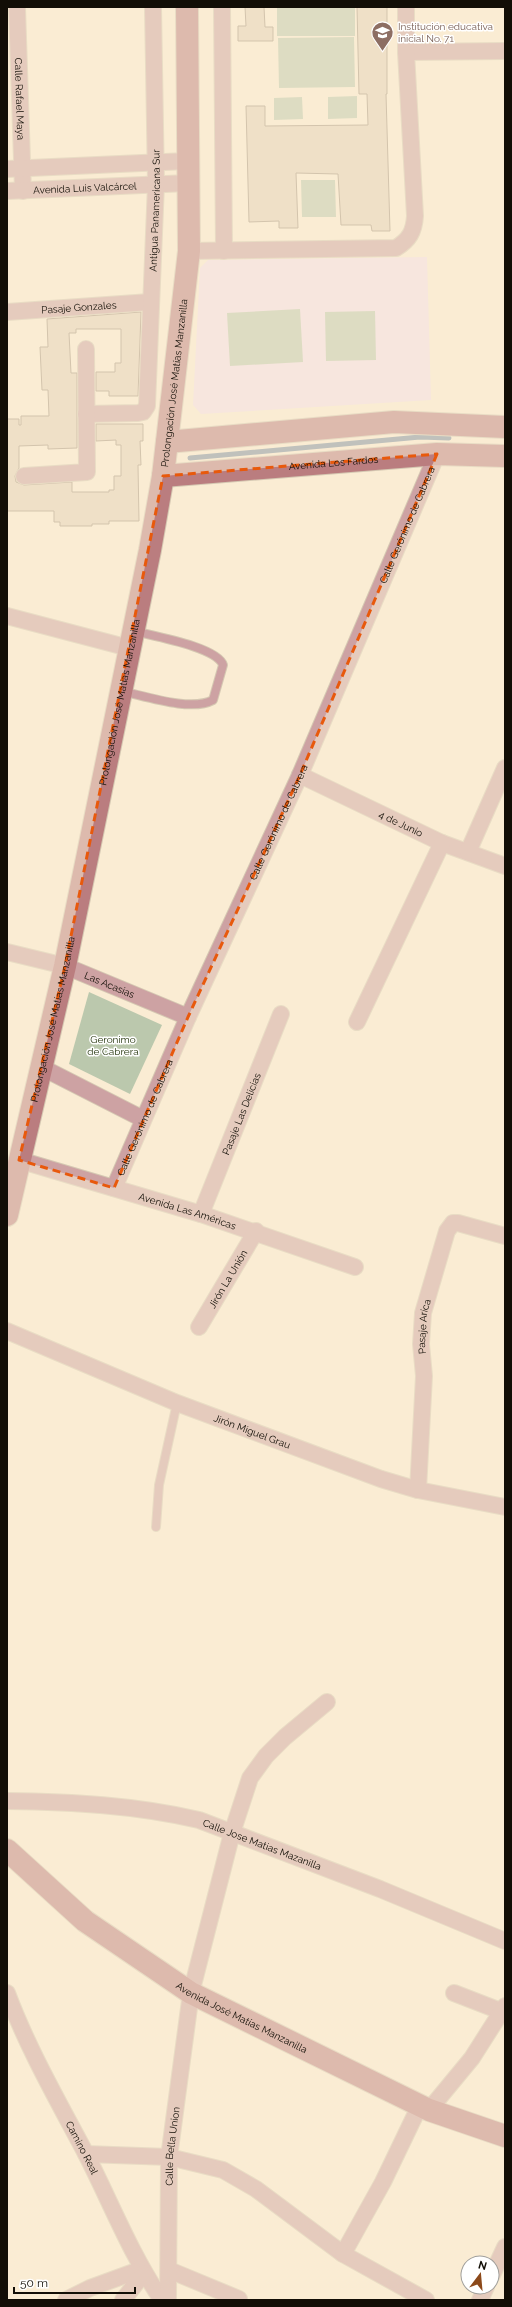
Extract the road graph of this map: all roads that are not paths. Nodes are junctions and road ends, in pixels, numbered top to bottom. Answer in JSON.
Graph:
{"nodes":[{"id":1,"x":17,"y":7,"type":"edge"},
{"id":2,"x":153,"y":7,"type":"edge"},
{"id":3,"x":188,"y":7,"type":"edge"},
{"id":4,"x":222,"y":7,"type":"edge"},
{"id":5,"x":406,"y":7,"type":"edge"},
{"id":6,"x":505,"y":51,"type":"edge"},
{"id":7,"x":406,"y":52,"type":"junction"},
{"id":8,"x":156,"y":161,"type":"junction"},
{"id":9,"x":187,"y":161,"type":"junction"},
{"id":10,"x":14,"y":169,"type":"edge"},
{"id":11,"x":188,"y":183,"type":"junction"},
{"id":12,"x":156,"y":184,"type":"junction"},
{"id":13,"x":15,"y":191,"type":"edge"},
{"id":14,"x":189,"y":251,"type":"junction"},
{"id":15,"x":224,"y":251,"type":"junction"},
{"id":16,"x":150,"y":302,"type":"junction"},
{"id":17,"x":7,"y":312,"type":"edge"},
{"id":18,"x":86,"y":349,"type":"dead end"},
{"id":19,"x":86,"y":414,"type":"junction"},
{"id":20,"x":505,"y":427,"type":"edge"},
{"id":21,"x":167,"y":442,"type":"junction"},
{"id":22,"x":437,"y":454,"type":"junction"},
{"id":23,"x":505,"y":456,"type":"edge"},
{"id":24,"x":24,"y":476,"type":"dead end"},
{"id":25,"x":162,"y":476,"type":"junction"},
{"id":26,"x":7,"y":616,"type":"edge"},
{"id":27,"x":131,"y":639,"type":"junction"},
{"id":28,"x":120,"y":691,"type":"junction"},
{"id":29,"x":505,"y":768,"type":"edge"},
{"id":30,"x":300,"y":775,"type":"junction"},
{"id":31,"x":442,"y":843,"type":"junction"},
{"id":32,"x":468,"y":852,"type":"junction"},
{"id":33,"x":505,"y":866,"type":"edge"},
{"id":34,"x":7,"y":952,"type":"edge"},
{"id":35,"x":65,"y":966,"type":"junction"},
{"id":36,"x":281,"y":1014,"type":"dead end"},
{"id":37,"x":188,"y":1016,"type":"junction"},
{"id":38,"x":357,"y":1022,"type":"dead end"},
{"id":39,"x":41,"y":1067,"type":"junction"},
{"id":40,"x":142,"y":1119,"type":"junction"},
{"id":41,"x":19,"y":1160,"type":"junction"},
{"id":42,"x":114,"y":1188,"type":"junction"},
{"id":43,"x":201,"y":1214,"type":"junction"},
{"id":44,"x":7,"y":1215,"type":"edge"},
{"id":45,"x":256,"y":1231,"type":"junction"},
{"id":46,"x":505,"y":1236,"type":"edge"},
{"id":47,"x":355,"y":1267,"type":"dead end"},
{"id":48,"x":199,"y":1326,"type":"dead end"},
{"id":49,"x":7,"y":1331,"type":"edge"},
{"id":50,"x":177,"y":1403,"type":"junction"},
{"id":51,"x":418,"y":1490,"type":"junction"},
{"id":52,"x":505,"y":1507,"type":"edge"},
{"id":53,"x":156,"y":1528,"type":"dead end"},
{"id":54,"x":327,"y":1702,"type":"dead end"},
{"id":55,"x":7,"y":1801,"type":"edge"},
{"id":56,"x":232,"y":1833,"type":"junction"},
{"id":57,"x":7,"y":1850,"type":"edge"},
{"id":58,"x":505,"y":1941,"type":"edge"},
{"id":59,"x":191,"y":1993,"type":"junction"},
{"id":60,"x":454,"y":1993,"type":"dead end"},
{"id":61,"x":9,"y":2002,"type":"edge"},
{"id":62,"x":504,"y":2009,"type":"edge"},
{"id":63,"x":424,"y":2108,"type":"junction"},
{"id":64,"x":505,"y":2136,"type":"edge"},
{"id":65,"x":86,"y":2154,"type":"junction"},
{"id":66,"x":169,"y":2158,"type":"junction"},
{"id":67,"x":505,"y":2246,"type":"edge"},
{"id":68,"x":343,"y":2254,"type":"junction"},
{"id":69,"x":500,"y":2257,"type":"edge"},
{"id":70,"x":169,"y":2270,"type":"junction"},
{"id":71,"x":143,"y":2271,"type":"junction"},
{"id":72,"x":239,"y":2299,"type":"dead end"},
{"id":73,"x":66,"y":2300,"type":"edge"},
{"id":74,"x":123,"y":2300,"type":"edge"},
{"id":75,"x":162,"y":2300,"type":"edge"},
{"id":76,"x":168,"y":2300,"type":"edge"},
{"id":77,"x":426,"y":2300,"type":"edge"}],
"edges":[{"from":1,"to":10,"type":"street","name":"Calle Rafael Maya"},
{"from":2,"to":8,"type":"street","name":"Antigua Panamericana Sur"},
{"from":3,"to":9,"type":"street","name":"Prolongación José Matías Manzanilla"},
{"from":4,"to":15,"type":"street"},
{"from":5,"to":7,"type":"street"},
{"from":6,"to":7,"type":"street"},
{"from":7,"to":15,"type":"street"},
{"from":8,"to":9,"type":"street"},
{"from":8,"to":10,"type":"street"},
{"from":8,"to":12,"type":"street","name":"Antigua Panamericana Sur"},
{"from":9,"to":11,"type":"street","name":"Prolongación José Matías Manzanilla"},
{"from":10,"to":13,"type":"street","name":"Calle Rafael Maya"},
{"from":11,"to":12,"type":"street","name":"Avenida Luis Valcárcel"},
{"from":11,"to":14,"type":"street","name":"Prolongación José Matías Manzanilla"},
{"from":12,"to":13,"type":"street","name":"Avenida Luis Valcárcel"},
{"from":12,"to":16,"type":"street","name":"Antigua Panamericana Sur"},
{"from":14,"to":15,"type":"street"},
{"from":14,"to":21,"type":"street","name":"Prolongación José Matías Manzanilla"},
{"from":16,"to":17,"type":"street","name":"Pasaje Gonzales"},
{"from":16,"to":19,"type":"street","name":"Antigua Panamericana Sur"},
{"from":18,"to":19,"type":"street"},
{"from":19,"to":24,"type":"street"},
{"from":20,"to":21,"type":"street"},
{"from":21,"to":25,"type":"street","name":"Prolongación José Matías Manzanilla"},
{"from":22,"to":23,"type":"street","name":"Avenida Los Fardos"},
{"from":22,"to":25,"type":"street","name":"Avenida Los Fardos"},
{"from":22,"to":30,"type":"street","name":"Calle Gerónimo de Cabrera"},
{"from":25,"to":27,"type":"street","name":"Prolongación José Matías Manzanilla"},
{"from":26,"to":27,"type":"street"},
{"from":27,"to":28,"type":"street","name":"Prolongación José Matías Manzanilla"},
{"from":27,"to":28,"type":"lane"},
{"from":28,"to":35,"type":"street","name":"Prolongación José Matías Manzanilla"},
{"from":29,"to":32,"type":"street"},
{"from":30,"to":31,"type":"street","name":"4 de Junio"},
{"from":30,"to":37,"type":"street","name":"Calle Gerónimo de Cabrera"},
{"from":31,"to":32,"type":"street","name":"4 de Junio"},
{"from":31,"to":38,"type":"street"},
{"from":32,"to":33,"type":"street","name":"4 de Junio"},
{"from":34,"to":35,"type":"street","name":"Las Acasias"},
{"from":35,"to":37,"type":"street","name":"Las Acasias"},
{"from":35,"to":39,"type":"street","name":"Prolongación José Matías Manzanilla"},
{"from":36,"to":43,"type":"street","name":"Pasaje Las Delicias"},
{"from":37,"to":40,"type":"street","name":"Calle Gerónimo de Cabrera"},
{"from":39,"to":40,"type":"street"},
{"from":39,"to":41,"type":"street","name":"Prolongación José Matías Manzanilla"},
{"from":40,"to":42,"type":"street","name":"Calle Gerónimo de Cabrera"},
{"from":41,"to":42,"type":"street","name":"Avenida Las Américas"},
{"from":41,"to":44,"type":"street","name":"Prolongación José Matías Manzanilla"},
{"from":42,"to":43,"type":"street","name":"Avenida Las Américas"},
{"from":43,"to":45,"type":"street","name":"Avenida Las Américas"},
{"from":45,"to":47,"type":"street","name":"Avenida Las Américas"},
{"from":45,"to":48,"type":"street","name":"Jirón La Unión"},
{"from":46,"to":51,"type":"street","name":"Pasaje Arica"},
{"from":49,"to":50,"type":"street","name":"Jirón Miguel Grau"},
{"from":50,"to":51,"type":"street","name":"Jirón Miguel Grau"},
{"from":50,"to":53,"type":"lane"},
{"from":51,"to":52,"type":"street","name":"Jirón Miguel Grau"},
{"from":54,"to":56,"type":"street","name":"Calle Bella Union"},
{"from":55,"to":56,"type":"street","name":"Calle Jose Matias Mazanilla"},
{"from":56,"to":58,"type":"street","name":"Calle Jose Matias Mazanilla"},
{"from":56,"to":59,"type":"street","name":"Calle Bella Union"},
{"from":57,"to":59,"type":"street","name":"Avenida José Matías Manzanilla"},
{"from":59,"to":63,"type":"street","name":"Avenida José Matías Manzanilla"},
{"from":59,"to":66,"type":"street","name":"Calle Bella Union"},
{"from":60,"to":62,"type":"street"},
{"from":61,"to":65,"type":"street","name":"Camino Real"},
{"from":62,"to":63,"type":"street"},
{"from":63,"to":64,"type":"street","name":"Avenida José Matías Manzanilla"},
{"from":63,"to":68,"type":"street"},
{"from":65,"to":66,"type":"street"},
{"from":65,"to":71,"type":"street","name":"Camino Real"},
{"from":66,"to":68,"type":"street"},
{"from":66,"to":70,"type":"street","name":"Calle Bella Union"},
{"from":67,"to":69,"type":"street"},
{"from":68,"to":77,"type":"street"},
{"from":70,"to":72,"type":"street"},
{"from":70,"to":76,"type":"street","name":"Calle Bella Union"},
{"from":71,"to":73,"type":"street"},
{"from":71,"to":74,"type":"street"},
{"from":71,"to":75,"type":"street","name":"Camino Real"}]}
